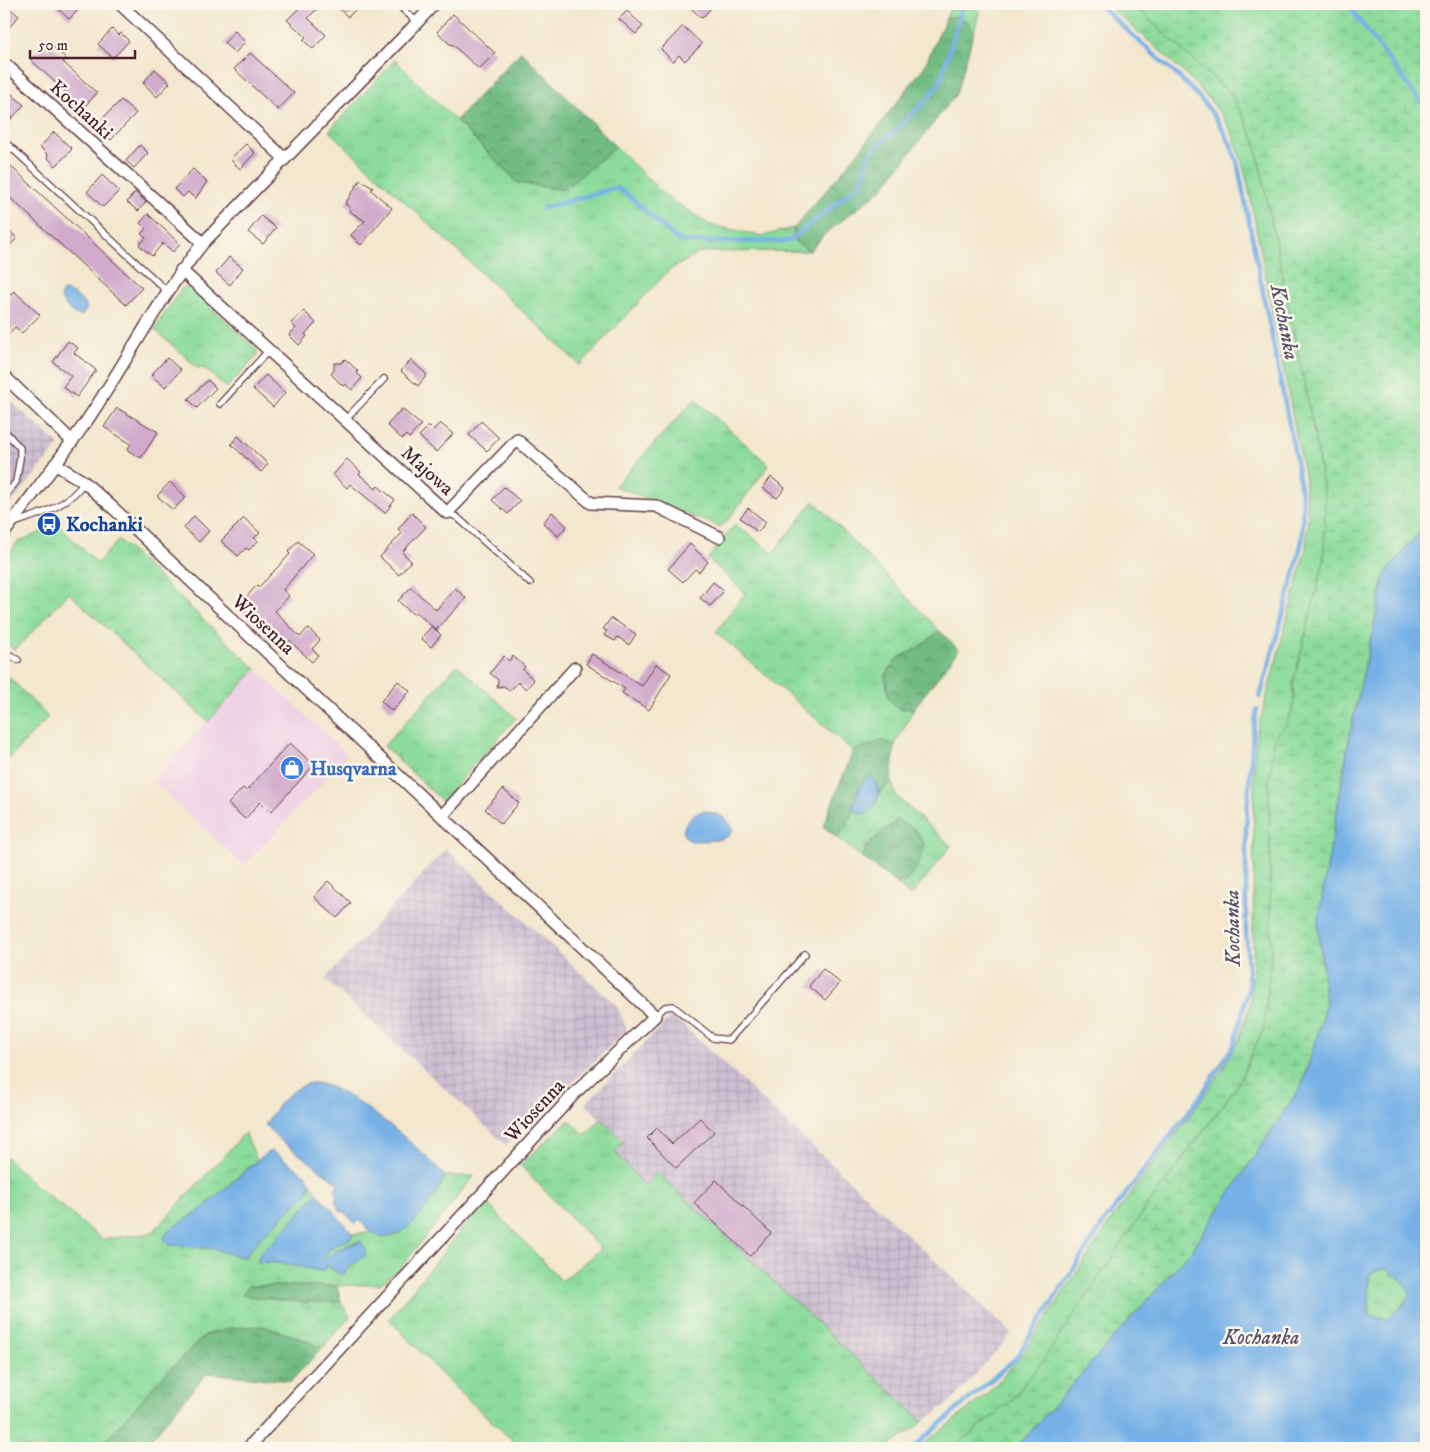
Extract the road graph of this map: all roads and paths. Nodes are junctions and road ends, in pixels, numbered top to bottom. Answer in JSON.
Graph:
{"nodes":[{"id":1,"x":120,"y":4,"type":"edge"},
{"id":2,"x":397,"y":4,"type":"edge"},
{"id":3,"x":434,"y":4,"type":"edge"},
{"id":4,"x":417,"y":22,"type":"junction"},
{"id":5,"x":4,"y":63,"type":"edge"},
{"id":6,"x":4,"y":140,"type":"edge"},
{"id":7,"x":285,"y":159,"type":"junction"},
{"id":8,"x":203,"y":243,"type":"junction"},
{"id":9,"x":181,"y":270,"type":"junction"},
{"id":10,"x":167,"y":291,"type":"junction"},
{"id":11,"x":269,"y":350,"type":"junction"},
{"id":12,"x":4,"y":376,"type":"edge"},
{"id":13,"x":384,"y":379,"type":"dead end"},
{"id":14,"x":220,"y":404,"type":"dead end"},
{"id":15,"x":345,"y":420,"type":"junction"},
{"id":16,"x":4,"y":430,"type":"edge"},
{"id":17,"x":72,"y":441,"type":"junction"},
{"id":18,"x":55,"y":464,"type":"junction"},
{"id":19,"x":84,"y":482,"type":"junction"},
{"id":20,"x":4,"y":497,"type":"edge"},
{"id":21,"x":447,"y":513,"type":"junction"},
{"id":22,"x":7,"y":529,"type":"edge"},
{"id":23,"x":719,"y":537,"type":"dead end"},
{"id":24,"x":530,"y":583,"type":"dead end"},
{"id":25,"x":4,"y":651,"type":"edge"},
{"id":26,"x":18,"y":660,"type":"dead end"},
{"id":27,"x":575,"y":668,"type":"dead end"},
{"id":28,"x":442,"y":816,"type":"junction"},
{"id":29,"x":804,"y":954,"type":"dead end"},
{"id":30,"x":655,"y":1016,"type":"junction"},
{"id":31,"x":248,"y":1448,"type":"edge"}],
"edges":[{"from":1,"to":7,"type":"street"},
{"from":2,"to":4,"type":"lane"},
{"from":3,"to":4,"type":"street"},
{"from":4,"to":7,"type":"street"},
{"from":5,"to":8,"type":"street","name":"Kochanki"},
{"from":6,"to":10,"type":"lane"},
{"from":7,"to":8,"type":"street"},
{"from":8,"to":9,"type":"street"},
{"from":9,"to":10,"type":"street"},
{"from":9,"to":11,"type":"street","name":"Majowa"},
{"from":10,"to":17,"type":"street"},
{"from":11,"to":14,"type":"lane"},
{"from":11,"to":15,"type":"street","name":"Majowa"},
{"from":12,"to":17,"type":"street"},
{"from":13,"to":15,"type":"lane"},
{"from":15,"to":21,"type":"street","name":"Majowa"},
{"from":16,"to":20,"type":"lane"},
{"from":17,"to":18,"type":"street"},
{"from":18,"to":19,"type":"street","name":"Wiosenna"},
{"from":18,"to":22,"type":"street"},
{"from":19,"to":22,"type":"lane"},
{"from":19,"to":28,"type":"street","name":"Wiosenna"},
{"from":21,"to":23,"type":"street","name":"Majowa"},
{"from":21,"to":24,"type":"lane"},
{"from":25,"to":26,"type":"lane"},
{"from":27,"to":28,"type":"street"},
{"from":28,"to":30,"type":"street","name":"Wiosenna"},
{"from":29,"to":30,"type":"lane"},
{"from":30,"to":31,"type":"street","name":"Wiosenna"}]}
